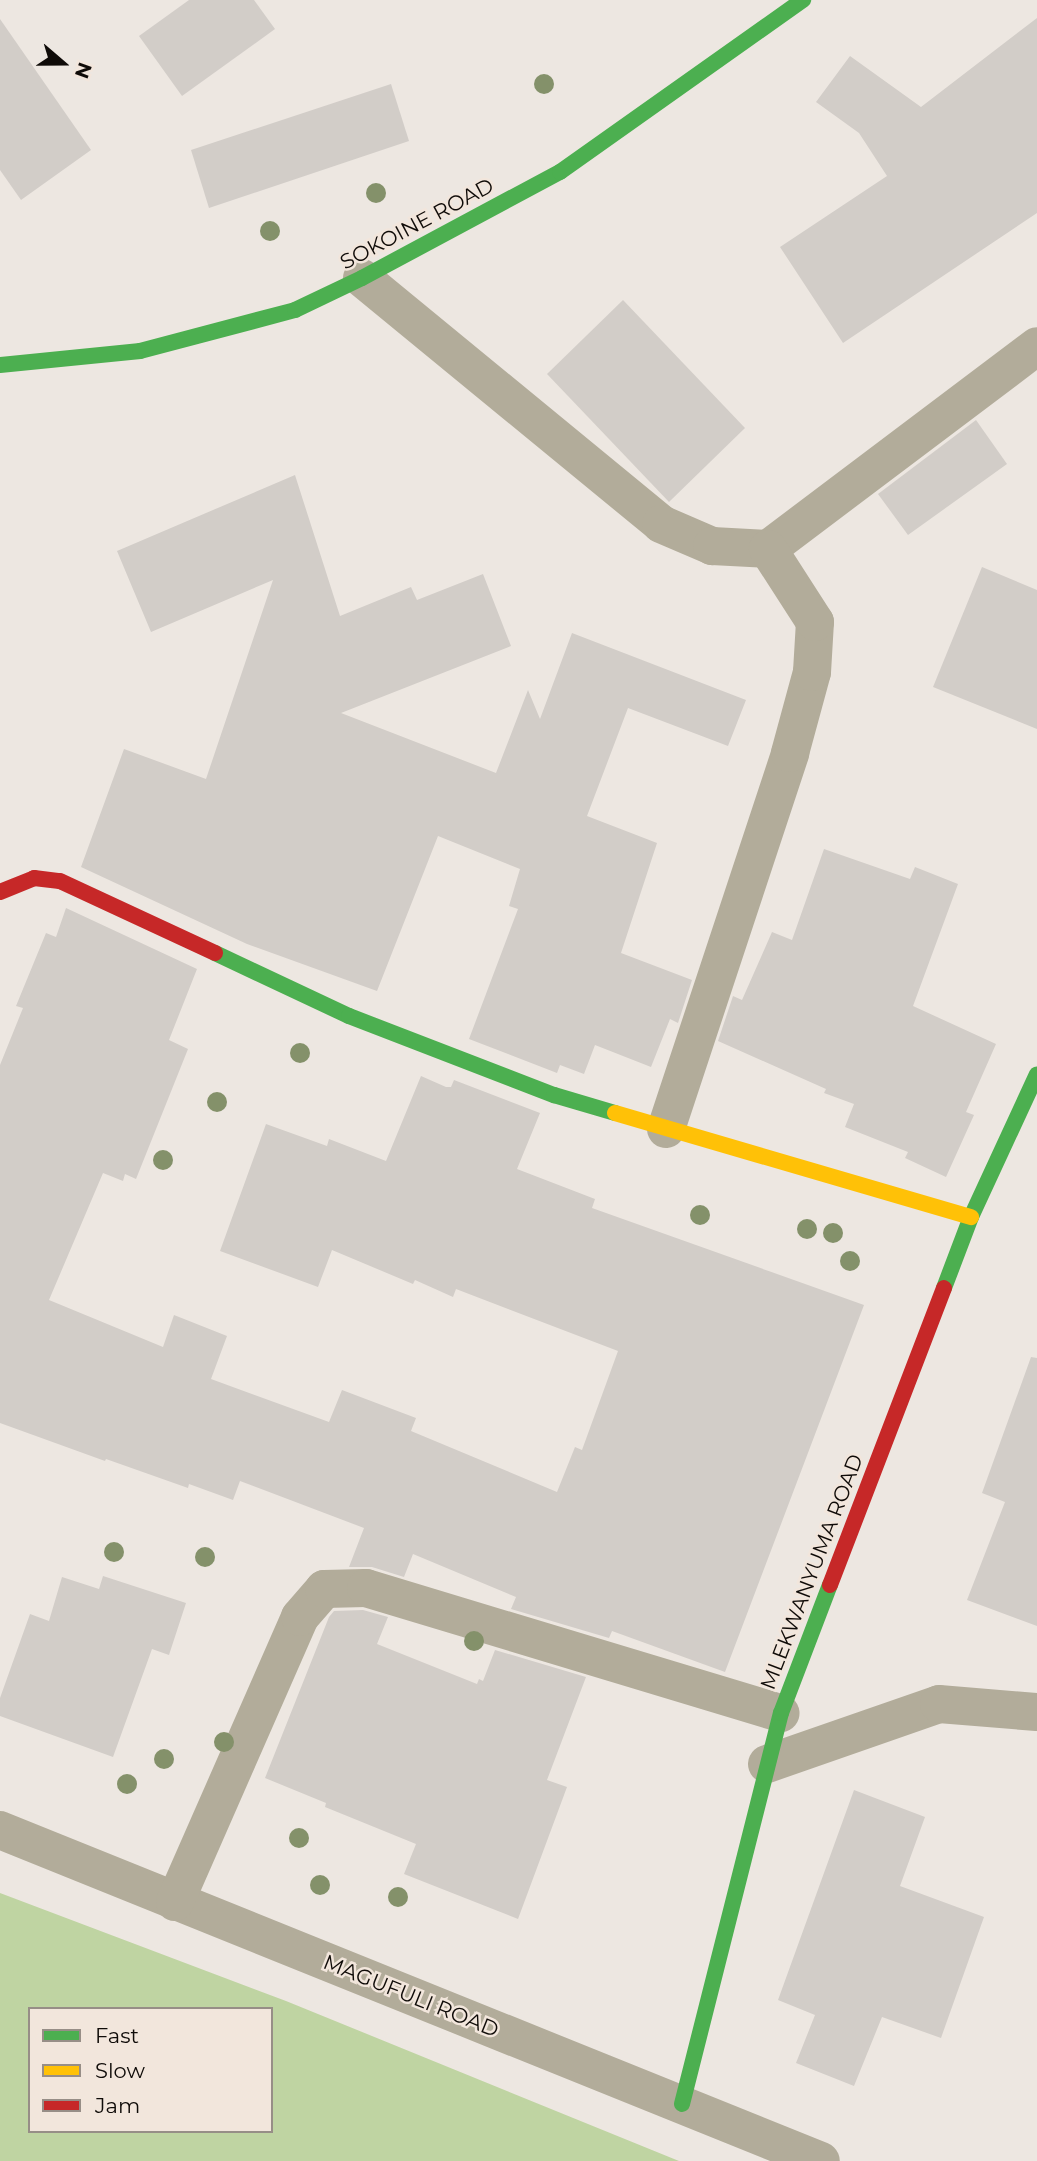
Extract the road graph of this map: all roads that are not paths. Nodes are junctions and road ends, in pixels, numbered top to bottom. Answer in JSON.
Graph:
{"nodes":[{"id":1,"x":803,"y":0,"type":"edge"},
{"id":2,"x":362,"y":278,"type":"junction"},
{"id":3,"x":1037,"y":346,"type":"edge"},
{"id":4,"x":0,"y":365,"type":"edge"},
{"id":5,"x":768,"y":549,"type":"junction"},
{"id":6,"x":0,"y":892,"type":"edge"},
{"id":7,"x":1037,"y":1074,"type":"edge"},
{"id":8,"x":666,"y":1129,"type":"junction"},
{"id":9,"x":971,"y":1217,"type":"junction"},
{"id":10,"x":1037,"y":1712,"type":"edge"},
{"id":11,"x":781,"y":1713,"type":"junction"},
{"id":12,"x":767,"y":1764,"type":"junction"},
{"id":13,"x":0,"y":1830,"type":"edge"},
{"id":14,"x":176,"y":1902,"type":"junction"},
{"id":15,"x":682,"y":2104,"type":"junction"},
{"id":16,"x":821,"y":2161,"type":"edge"}],
"edges":[{"from":1,"to":2,"type":"street","name":"SOKOINE ROAD"},
{"from":2,"to":4,"type":"street","name":"SOKOINE ROAD"},
{"from":2,"to":5,"type":"street"},
{"from":3,"to":5,"type":"street"},
{"from":5,"to":8,"type":"street"},
{"from":6,"to":8,"type":"street"},
{"from":7,"to":9,"type":"street","name":"MLEKWANYUMA ROAD"},
{"from":8,"to":9,"type":"street"},
{"from":9,"to":11,"type":"street","name":"MLEKWANYUMA ROAD"},
{"from":10,"to":12,"type":"street"},
{"from":11,"to":12,"type":"street","name":"MLEKWANYUMA ROAD"},
{"from":11,"to":14,"type":"street"},
{"from":12,"to":15,"type":"street","name":"MLEKWANYUMA ROAD"},
{"from":13,"to":14,"type":"street","name":"MAGUFULI ROAD"},
{"from":14,"to":15,"type":"street","name":"MAGUFULI ROAD"},
{"from":15,"to":16,"type":"street","name":"MAGUFULI ROAD"}]}
